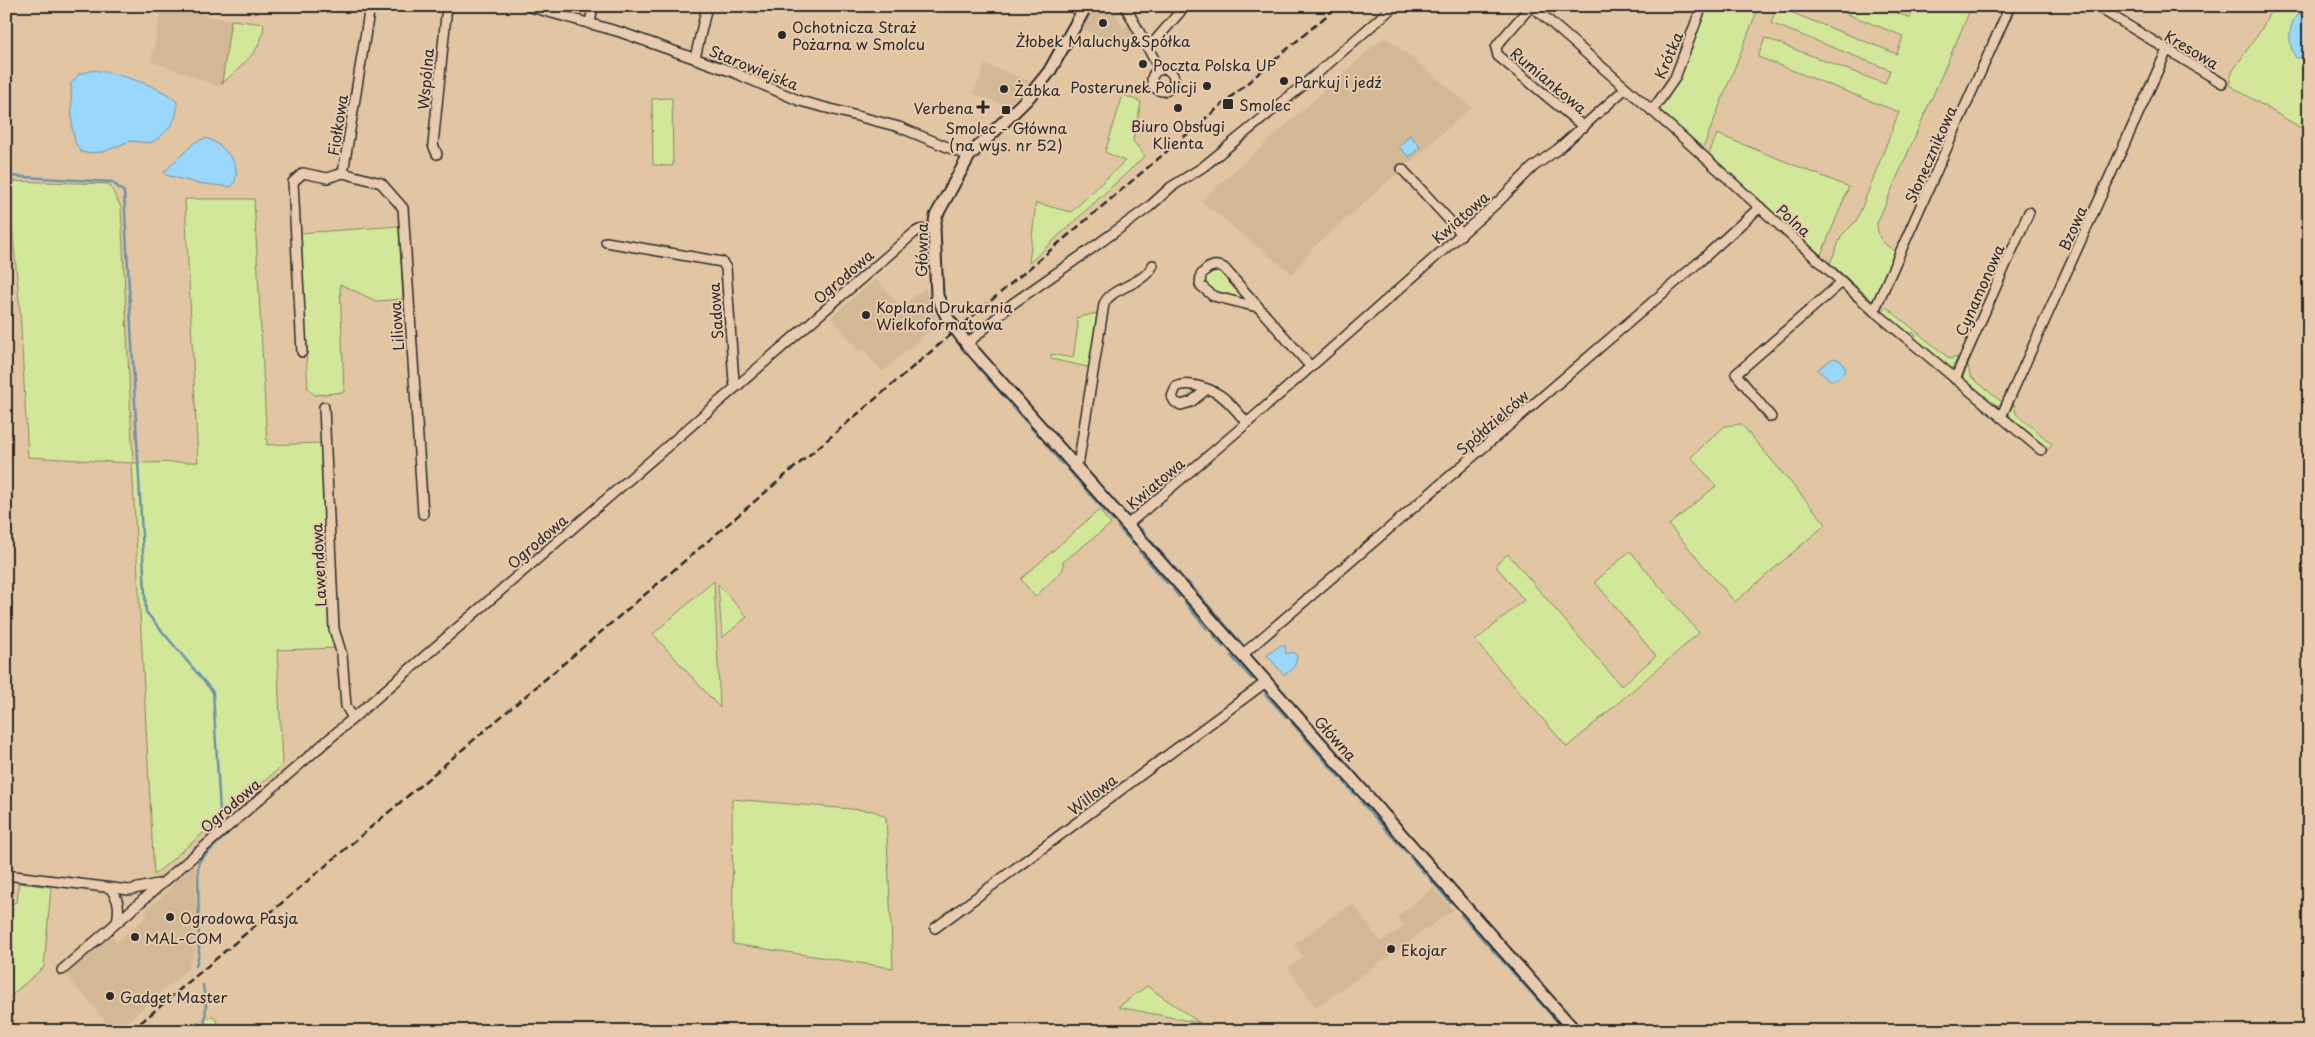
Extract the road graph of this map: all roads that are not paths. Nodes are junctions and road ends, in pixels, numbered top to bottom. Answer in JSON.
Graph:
{"nodes":[{"id":1,"x":370,"y":6,"type":"edge"},
{"id":2,"x":446,"y":6,"type":"edge"},
{"id":3,"x":528,"y":6,"type":"edge"},
{"id":4,"x":594,"y":6,"type":"edge"},
{"id":5,"x":707,"y":6,"type":"edge"},
{"id":6,"x":1086,"y":6,"type":"edge"},
{"id":7,"x":1125,"y":6,"type":"edge"},
{"id":8,"x":1185,"y":6,"type":"edge"},
{"id":9,"x":1394,"y":6,"type":"edge"},
{"id":10,"x":1532,"y":6,"type":"edge"},
{"id":11,"x":1702,"y":6,"type":"edge"},
{"id":12,"x":2010,"y":6,"type":"edge"},
{"id":13,"x":2096,"y":6,"type":"edge"},
{"id":14,"x":590,"y":24,"type":"junction"},
{"id":15,"x":1147,"y":46,"type":"junction"},
{"id":16,"x":2167,"y":50,"type":"junction"},
{"id":17,"x":695,"y":58,"type":"junction"},
{"id":18,"x":1160,"y":70,"type":"dead end"},
{"id":19,"x":2222,"y":83,"type":"dead end"},
{"id":20,"x":1626,"y":88,"type":"junction"},
{"id":21,"x":1652,"y":112,"type":"junction"},
{"id":22,"x":1584,"y":126,"type":"junction"},
{"id":23,"x":437,"y":154,"type":"dead end"},
{"id":24,"x":969,"y":156,"type":"junction"},
{"id":25,"x":1402,"y":170,"type":"dead end"},
{"id":26,"x":344,"y":173,"type":"junction"},
{"id":27,"x":1760,"y":208,"type":"junction"},
{"id":28,"x":2029,"y":212,"type":"dead end"},
{"id":29,"x":934,"y":228,"type":"junction"},
{"id":30,"x":1462,"y":234,"type":"junction"},
{"id":31,"x":606,"y":242,"type":"dead end"},
{"id":32,"x":1153,"y":265,"type":"dead end"},
{"id":33,"x":1842,"y":282,"type":"junction"},
{"id":34,"x":1257,"y":307,"type":"junction"},
{"id":35,"x":1874,"y":311,"type":"junction"},
{"id":36,"x":966,"y":344,"type":"junction"},
{"id":37,"x":302,"y":352,"type":"dead end"},
{"id":38,"x":1311,"y":367,"type":"junction"},
{"id":39,"x":1955,"y":379,"type":"junction"},
{"id":40,"x":738,"y":386,"type":"junction"},
{"id":41,"x":1206,"y":390,"type":"dead end"},
{"id":42,"x":324,"y":407,"type":"dead end"},
{"id":43,"x":1771,"y":417,"type":"dead end"},
{"id":44,"x":2001,"y":417,"type":"junction"},
{"id":45,"x":1247,"y":423,"type":"junction"},
{"id":46,"x":2041,"y":450,"type":"dead end"},
{"id":47,"x":1073,"y":465,"type":"junction"},
{"id":48,"x":423,"y":514,"type":"dead end"},
{"id":49,"x":1127,"y":525,"type":"junction"},
{"id":50,"x":1242,"y":655,"type":"junction"},
{"id":51,"x":1266,"y":682,"type":"junction"},
{"id":52,"x":353,"y":718,"type":"junction"},
{"id":53,"x":6,"y":875,"type":"edge"},
{"id":54,"x":161,"y":883,"type":"junction"},
{"id":55,"x":110,"y":888,"type":"junction"},
{"id":56,"x":117,"y":922,"type":"junction"},
{"id":57,"x":935,"y":928,"type":"dead end"},
{"id":58,"x":62,"y":970,"type":"dead end"},
{"id":59,"x":1571,"y":1029,"type":"edge"}],
"edges":[{"from":1,"to":26,"type":"street","name":"Fiołkowa"},
{"from":2,"to":23,"type":"street","name":"Wspólna"},
{"from":3,"to":14,"type":"street","name":"Starowiejska"},
{"from":4,"to":14,"type":"street"},
{"from":5,"to":17,"type":"street"},
{"from":6,"to":24,"type":"street","name":"Główna"},
{"from":7,"to":15,"type":"street"},
{"from":8,"to":15,"type":"street"},
{"from":9,"to":36,"type":"street"},
{"from":10,"to":20,"type":"street","name":"Polna"},
{"from":10,"to":22,"type":"street","name":"Rumiankowa"},
{"from":11,"to":21,"type":"street","name":"Krótka"},
{"from":12,"to":35,"type":"street","name":"Słonecznikowa"},
{"from":13,"to":16,"type":"street","name":"Kresowa"},
{"from":14,"to":17,"type":"street","name":"Starowiejska"},
{"from":15,"to":18,"type":"street"},
{"from":16,"to":19,"type":"street","name":"Kresowa"},
{"from":16,"to":44,"type":"street","name":"Bzowa"},
{"from":17,"to":24,"type":"street","name":"Starowiejska"},
{"from":20,"to":21,"type":"street","name":"Polna"},
{"from":20,"to":22,"type":"street","name":"Kwiatowa"},
{"from":21,"to":27,"type":"street","name":"Polna"},
{"from":22,"to":30,"type":"street","name":"Kwiatowa"},
{"from":24,"to":29,"type":"street","name":"Główna"},
{"from":25,"to":30,"type":"street"},
{"from":26,"to":37,"type":"street","name":"Fiołkowa"},
{"from":26,"to":48,"type":"street","name":"Liliowa"},
{"from":27,"to":33,"type":"street","name":"Polna"},
{"from":27,"to":50,"type":"street","name":"Spółdzielców"},
{"from":28,"to":39,"type":"street","name":"Cynamonowa"},
{"from":29,"to":36,"type":"street","name":"Główna"},
{"from":29,"to":40,"type":"street","name":"Ogrodowa"},
{"from":30,"to":38,"type":"street","name":"Kwiatowa"},
{"from":31,"to":40,"type":"street","name":"Sadowa"},
{"from":32,"to":47,"type":"street"},
{"from":33,"to":35,"type":"street","name":"Polna"},
{"from":33,"to":43,"type":"street"},
{"from":34,"to":34,"type":"street"},
{"from":34,"to":38,"type":"street"},
{"from":35,"to":39,"type":"street","name":"Polna"},
{"from":36,"to":47,"type":"street","name":"Główna"},
{"from":38,"to":45,"type":"street","name":"Kwiatowa"},
{"from":39,"to":44,"type":"street","name":"Polna"},
{"from":40,"to":52,"type":"street","name":"Ogrodowa"},
{"from":41,"to":45,"type":"street"},
{"from":42,"to":52,"type":"street","name":"Lawendowa"},
{"from":44,"to":46,"type":"street","name":"Polna"},
{"from":45,"to":49,"type":"street","name":"Kwiatowa"},
{"from":47,"to":49,"type":"street","name":"Główna"},
{"from":49,"to":50,"type":"street","name":"Główna"},
{"from":50,"to":51,"type":"street","name":"Główna"},
{"from":51,"to":57,"type":"street","name":"Willowa"},
{"from":51,"to":59,"type":"street","name":"Główna"},
{"from":52,"to":54,"type":"street","name":"Ogrodowa"},
{"from":53,"to":55,"type":"street","name":"Ogrodowa"},
{"from":54,"to":55,"type":"street","name":"Ogrodowa"},
{"from":54,"to":56,"type":"street","name":"Ogrodowa"},
{"from":55,"to":56,"type":"street"},
{"from":56,"to":58,"type":"street","name":"Ogrodowa"}]}
